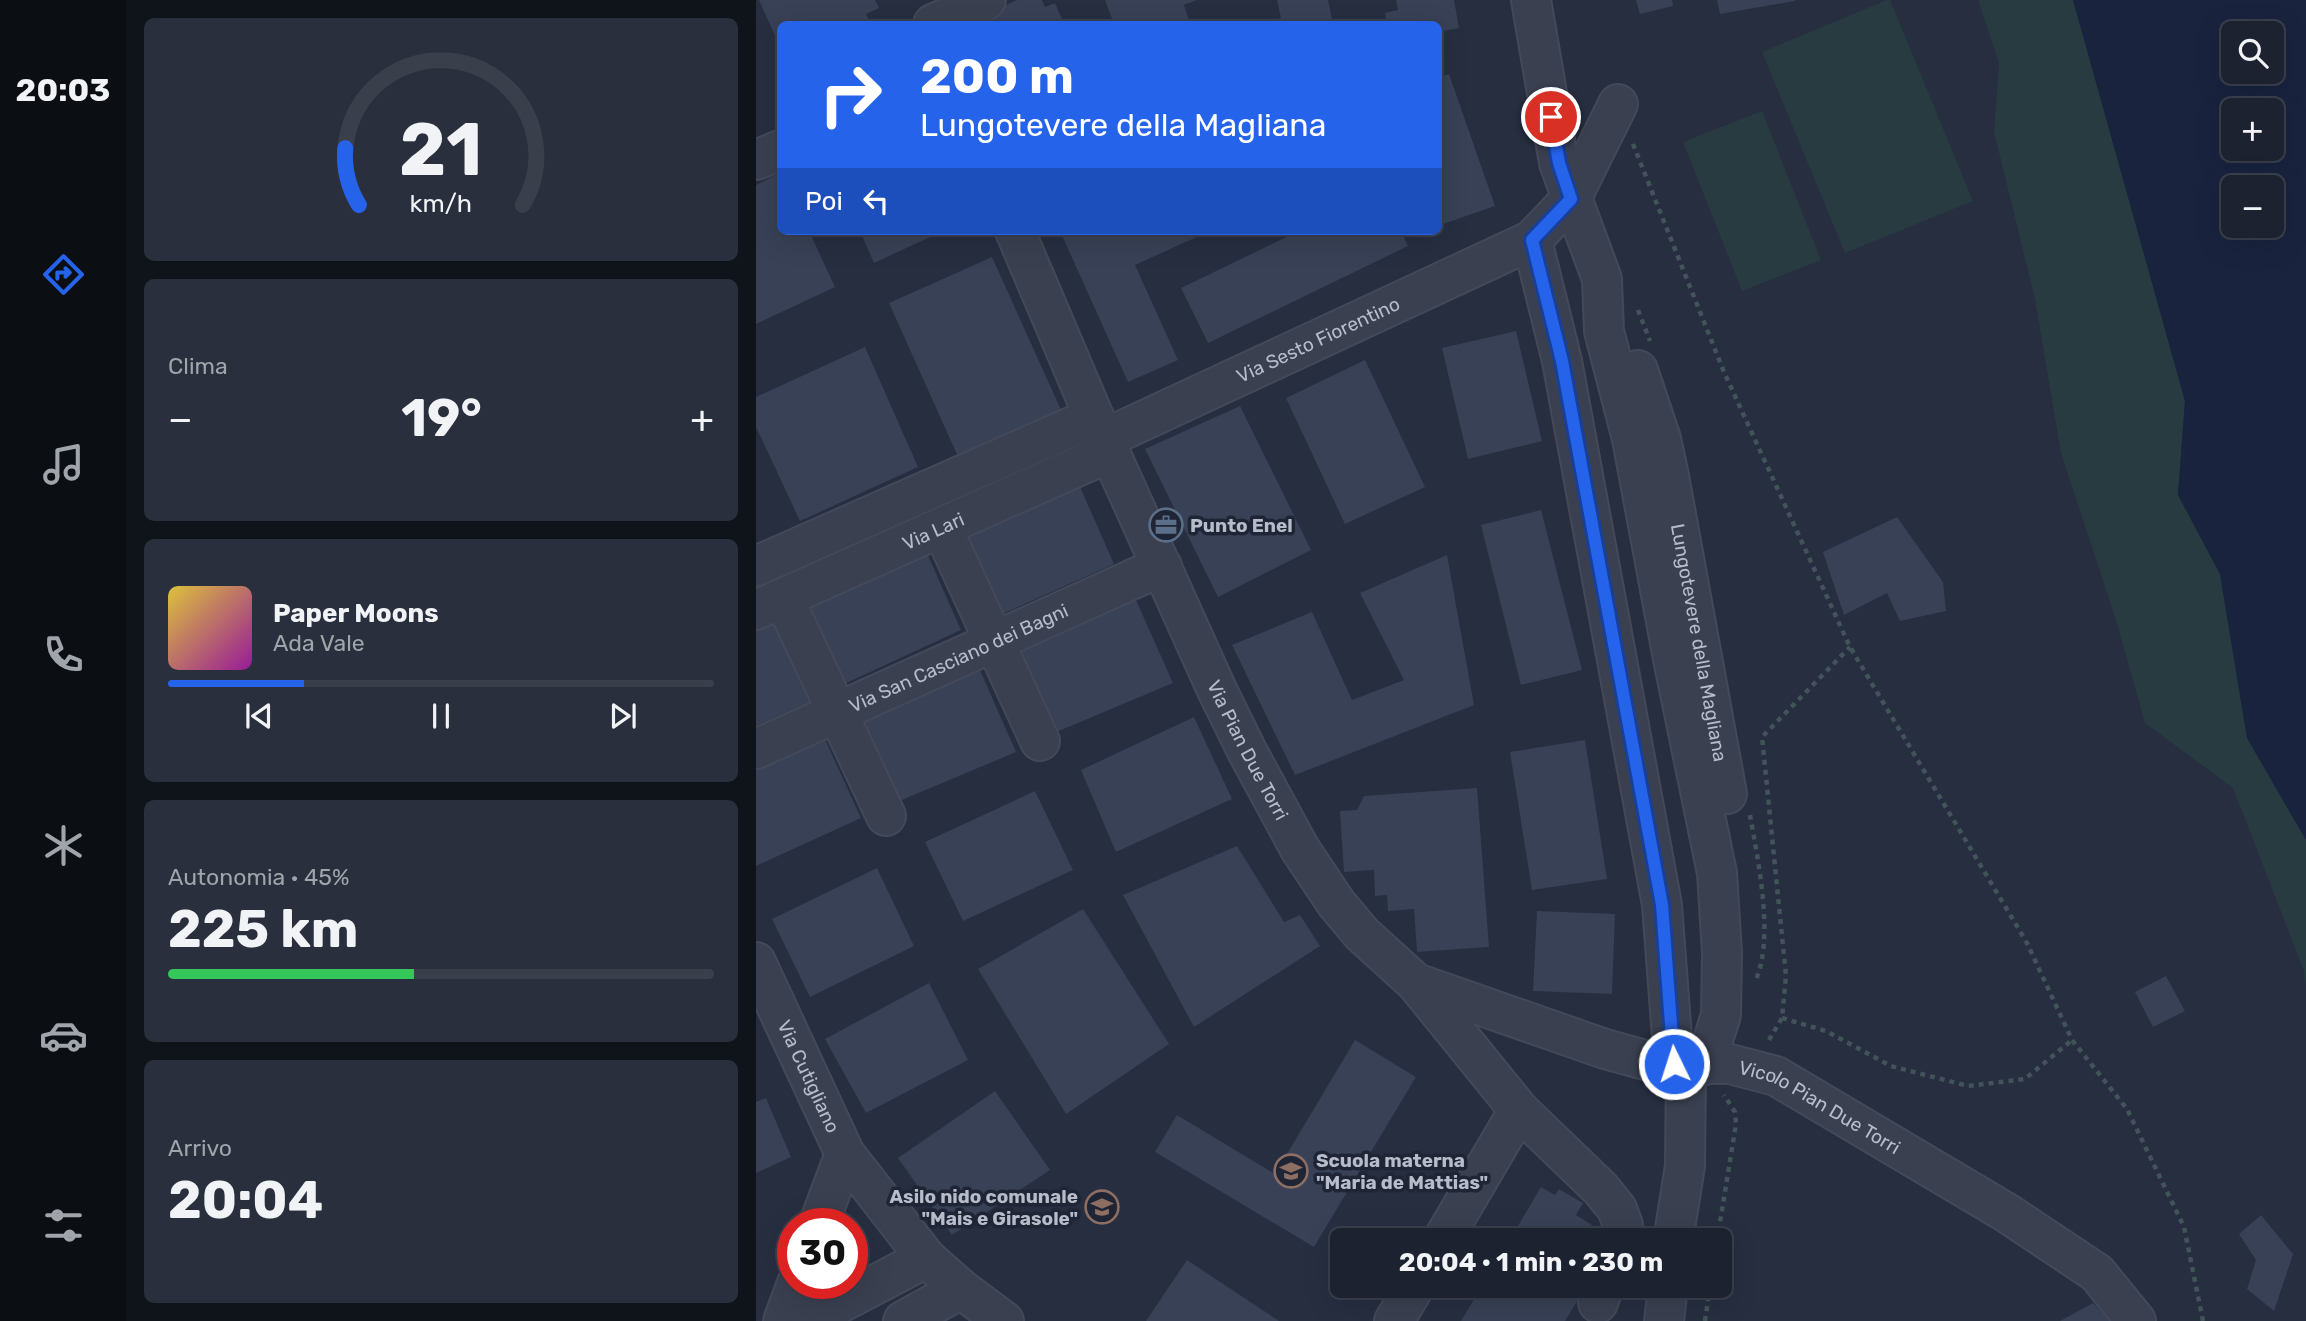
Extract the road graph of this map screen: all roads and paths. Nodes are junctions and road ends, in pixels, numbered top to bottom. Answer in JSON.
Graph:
{"nodes":[{"id":1,"x":916,"y":0,"type":"edge"},
{"id":2,"x":986,"y":0,"type":"edge"},
{"id":3,"x":1531,"y":0,"type":"edge"},
{"id":4,"x":926,"y":21,"type":"edge"},
{"id":5,"x":940,"y":21,"type":"edge"},
{"id":6,"x":1618,"y":104,"type":"joint"},
{"id":7,"x":777,"y":151,"type":"edge"},
{"id":8,"x":756,"y":160,"type":"edge"},
{"id":9,"x":1571,"y":199,"type":"junction"},
{"id":10,"x":1017,"y":235,"type":"edge"},
{"id":11,"x":1532,"y":240,"type":"junction"},
{"id":12,"x":1103,"y":436,"type":"junction"},
{"id":13,"x":942,"y":528,"type":"junction"},
{"id":14,"x":756,"y":566,"type":"edge"},
{"id":15,"x":1162,"y":566,"type":"junction"},
{"id":16,"x":770,"y":604,"type":"edge"},
{"id":17,"x":994,"y":641,"type":"junction"},
{"id":18,"x":1850,"y":647,"type":"junction"},
{"id":19,"x":838,"y":712,"type":"junction"},
{"id":20,"x":1040,"y":741,"type":"dead end"},
{"id":21,"x":756,"y":749,"type":"edge"},
{"id":22,"x":886,"y":816,"type":"dead end"},
{"id":23,"x":1648,"y":832,"type":"junction"},
{"id":24,"x":756,"y":962,"type":"edge"},
{"id":25,"x":1416,"y":984,"type":"junction"},
{"id":26,"x":1651,"y":1032,"type":"dead end"},
{"id":27,"x":2072,"y":1040,"type":"junction"},
{"id":28,"x":1688,"y":1064,"type":"junction"},
{"id":29,"x":1519,"y":1110,"type":"junction"},
{"id":30,"x":845,"y":1154,"type":"junction"},
{"id":31,"x":825,"y":1208,"type":"edge"},
{"id":32,"x":1450,"y":1228,"type":"edge"},
{"id":33,"x":1622,"y":1228,"type":"edge"},
{"id":34,"x":1675,"y":1228,"type":"edge"},
{"id":35,"x":926,"y":1258,"type":"junction"},
{"id":36,"x":961,"y":1289,"type":"junction"},
{"id":37,"x":1408,"y":1298,"type":"edge"},
{"id":38,"x":1667,"y":1298,"type":"edge"},
{"id":39,"x":1708,"y":1298,"type":"edge"},
{"id":40,"x":791,"y":1299,"type":"edge"},
{"id":41,"x":783,"y":1321,"type":"edge"},
{"id":42,"x":806,"y":1321,"type":"edge"},
{"id":43,"x":903,"y":1321,"type":"edge"},
{"id":44,"x":1004,"y":1321,"type":"edge"},
{"id":45,"x":1394,"y":1321,"type":"edge"},
{"id":46,"x":1664,"y":1321,"type":"edge"},
{"id":47,"x":1705,"y":1321,"type":"edge"},
{"id":48,"x":2136,"y":1321,"type":"edge"},
{"id":49,"x":2203,"y":1321,"type":"edge"}],
"edges":[{"from":1,"to":4,"type":"street"},
{"from":2,"to":5,"type":"street"},
{"from":3,"to":9,"type":"street","name":"Lungotevere della Magliana"},
{"from":6,"to":9,"type":"street"},
{"from":6,"to":18,"type":"path"},
{"from":7,"to":8,"type":"street"},
{"from":9,"to":11,"type":"street"},
{"from":9,"to":28,"type":"street","name":"Lungotevere della Magliana"},
{"from":10,"to":12,"type":"street","name":"Via Pian Due Torri"},
{"from":11,"to":12,"type":"street","name":"Via Sesto Fiorentino"},
{"from":11,"to":23,"type":"street","name":"Lungotevere della Magliana"},
{"from":12,"to":13,"type":"street","name":"Via Lari"},
{"from":12,"to":14,"type":"street"},
{"from":12,"to":15,"type":"street","name":"Via Pian Due Torri"},
{"from":13,"to":16,"type":"street","name":"Via Lari"},
{"from":13,"to":17,"type":"street"},
{"from":15,"to":17,"type":"street","name":"Via San Casciano dei Bagni"},
{"from":15,"to":25,"type":"street","name":"Via Pian Due Torri"},
{"from":16,"to":19,"type":"street"},
{"from":17,"to":19,"type":"street","name":"Via San Casciano dei Bagni"},
{"from":17,"to":20,"type":"street"},
{"from":18,"to":27,"type":"path"},
{"from":18,"to":27,"type":"path"},
{"from":19,"to":21,"type":"street","name":"Via San Casciano dei Bagni"},
{"from":19,"to":22,"type":"street"},
{"from":23,"to":26,"type":"street"},
{"from":23,"to":28,"type":"street","name":"Lungotevere della Magliana"},
{"from":24,"to":30,"type":"street","name":"Via Cutigliano"},
{"from":25,"to":28,"type":"street","name":"Vicolo Pian Due Torri"},
{"from":25,"to":29,"type":"street","name":"Via Pian Due Torri"},
{"from":27,"to":49,"type":"path"},
{"from":28,"to":34,"type":"street","name":"Lungotevere della Magliana"},
{"from":28,"to":48,"type":"street","name":"Vicolo Pian Due Torri"},
{"from":29,"to":32,"type":"street"},
{"from":29,"to":33,"type":"street","name":"Via Pian Due Torri"},
{"from":30,"to":31,"type":"street"},
{"from":30,"to":35,"type":"street","name":"Via Cutigliano"},
{"from":35,"to":36,"type":"street","name":"Via Cutigliano"},
{"from":35,"to":42,"type":"street"},
{"from":36,"to":43,"type":"street"},
{"from":36,"to":44,"type":"street","name":"Via Cutigliano"},
{"from":37,"to":45,"type":"street"},
{"from":38,"to":46,"type":"street"},
{"from":39,"to":47,"type":"path"},
{"from":40,"to":41,"type":"street"}]}
